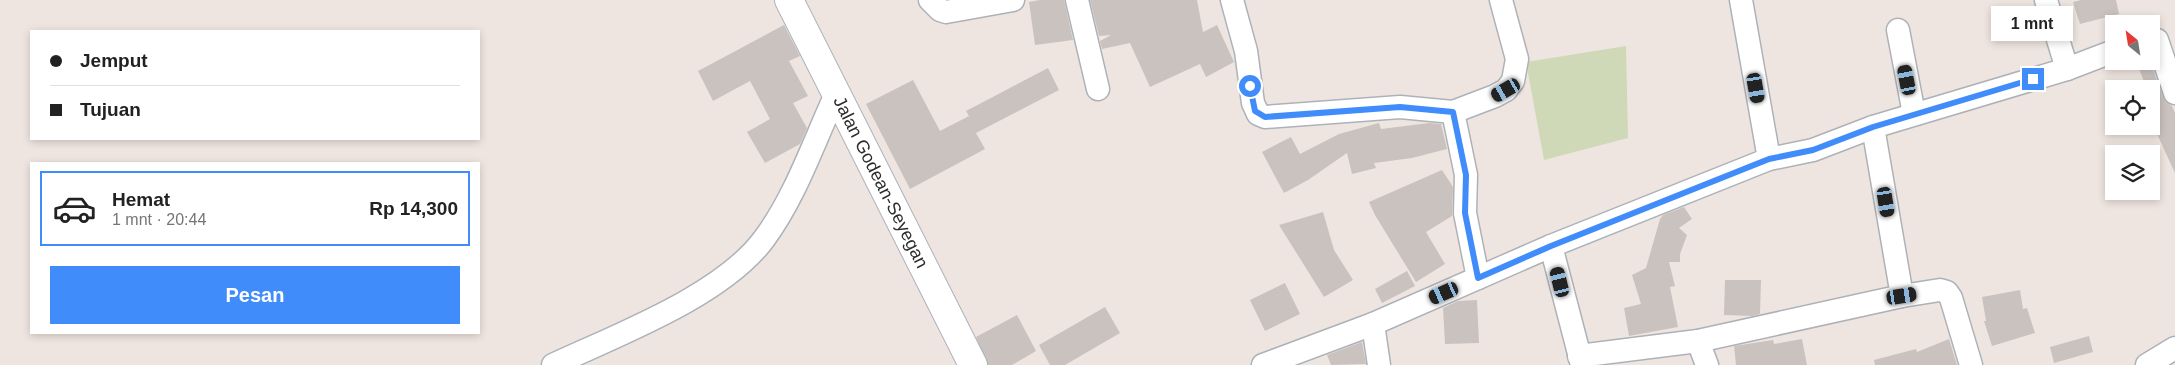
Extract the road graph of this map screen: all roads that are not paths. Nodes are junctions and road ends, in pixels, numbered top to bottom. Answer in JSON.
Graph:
{"nodes":[{"id":1,"x":789,"y":0,"type":"edge"},
{"id":2,"x":930,"y":0,"type":"edge"},
{"id":3,"x":1013,"y":0,"type":"edge"},
{"id":4,"x":1077,"y":0,"type":"edge"},
{"id":5,"x":1232,"y":0,"type":"edge"},
{"id":6,"x":1501,"y":0,"type":"edge"},
{"id":7,"x":1740,"y":0,"type":"edge"},
{"id":8,"x":2046,"y":0,"type":"edge"},
{"id":9,"x":1898,"y":30,"type":"dead end"},
{"id":10,"x":2161,"y":39,"type":"edge"},
{"id":11,"x":2105,"y":54,"type":"edge"},
{"id":12,"x":2067,"y":69,"type":"junction"},
{"id":13,"x":1098,"y":89,"type":"dead end"},
{"id":14,"x":837,"y":92,"type":"junction"},
{"id":15,"x":2175,"y":93,"type":"edge"},
{"id":16,"x":1453,"y":112,"type":"junction"},
{"id":17,"x":1914,"y":114,"type":"junction"},
{"id":18,"x":1873,"y":127,"type":"junction"},
{"id":19,"x":1769,"y":159,"type":"junction"},
{"id":20,"x":1551,"y":246,"type":"junction"},
{"id":21,"x":1478,"y":278,"type":"junction"},
{"id":22,"x":1902,"y":296,"type":"junction"},
{"id":23,"x":1373,"y":324,"type":"junction"},
{"id":24,"x":1698,"y":340,"type":"junction"},
{"id":25,"x":2175,"y":348,"type":"edge"},
{"id":26,"x":1580,"y":361,"type":"edge"},
{"id":27,"x":553,"y":365,"type":"edge"},
{"id":28,"x":973,"y":365,"type":"edge"},
{"id":29,"x":1263,"y":365,"type":"edge"},
{"id":30,"x":1379,"y":365,"type":"edge"},
{"id":31,"x":1707,"y":365,"type":"edge"},
{"id":32,"x":1971,"y":365,"type":"edge"},
{"id":33,"x":2147,"y":365,"type":"edge"}],
"edges":[{"from":1,"to":14,"type":"main road","name":"Jalan Godean-Seyegan"},
{"from":2,"to":3,"type":"street"},
{"from":4,"to":13,"type":"street"},
{"from":5,"to":16,"type":"street"},
{"from":6,"to":16,"type":"street"},
{"from":7,"to":19,"type":"street"},
{"from":8,"to":12,"type":"street"},
{"from":9,"to":17,"type":"street"},
{"from":10,"to":15,"type":"street"},
{"from":11,"to":12,"type":"street"},
{"from":12,"to":17,"type":"street"},
{"from":14,"to":27,"type":"street"},
{"from":14,"to":28,"type":"main road","name":"Jalan Godean-Seyegan"},
{"from":16,"to":21,"type":"street"},
{"from":17,"to":18,"type":"street"},
{"from":18,"to":19,"type":"street"},
{"from":18,"to":22,"type":"street"},
{"from":19,"to":20,"type":"street"},
{"from":20,"to":21,"type":"street"},
{"from":20,"to":26,"type":"street"},
{"from":21,"to":23,"type":"street"},
{"from":22,"to":24,"type":"street"},
{"from":22,"to":32,"type":"street"},
{"from":23,"to":29,"type":"street"},
{"from":23,"to":30,"type":"street"},
{"from":24,"to":26,"type":"street"},
{"from":24,"to":31,"type":"street"},
{"from":25,"to":33,"type":"street"}]}
